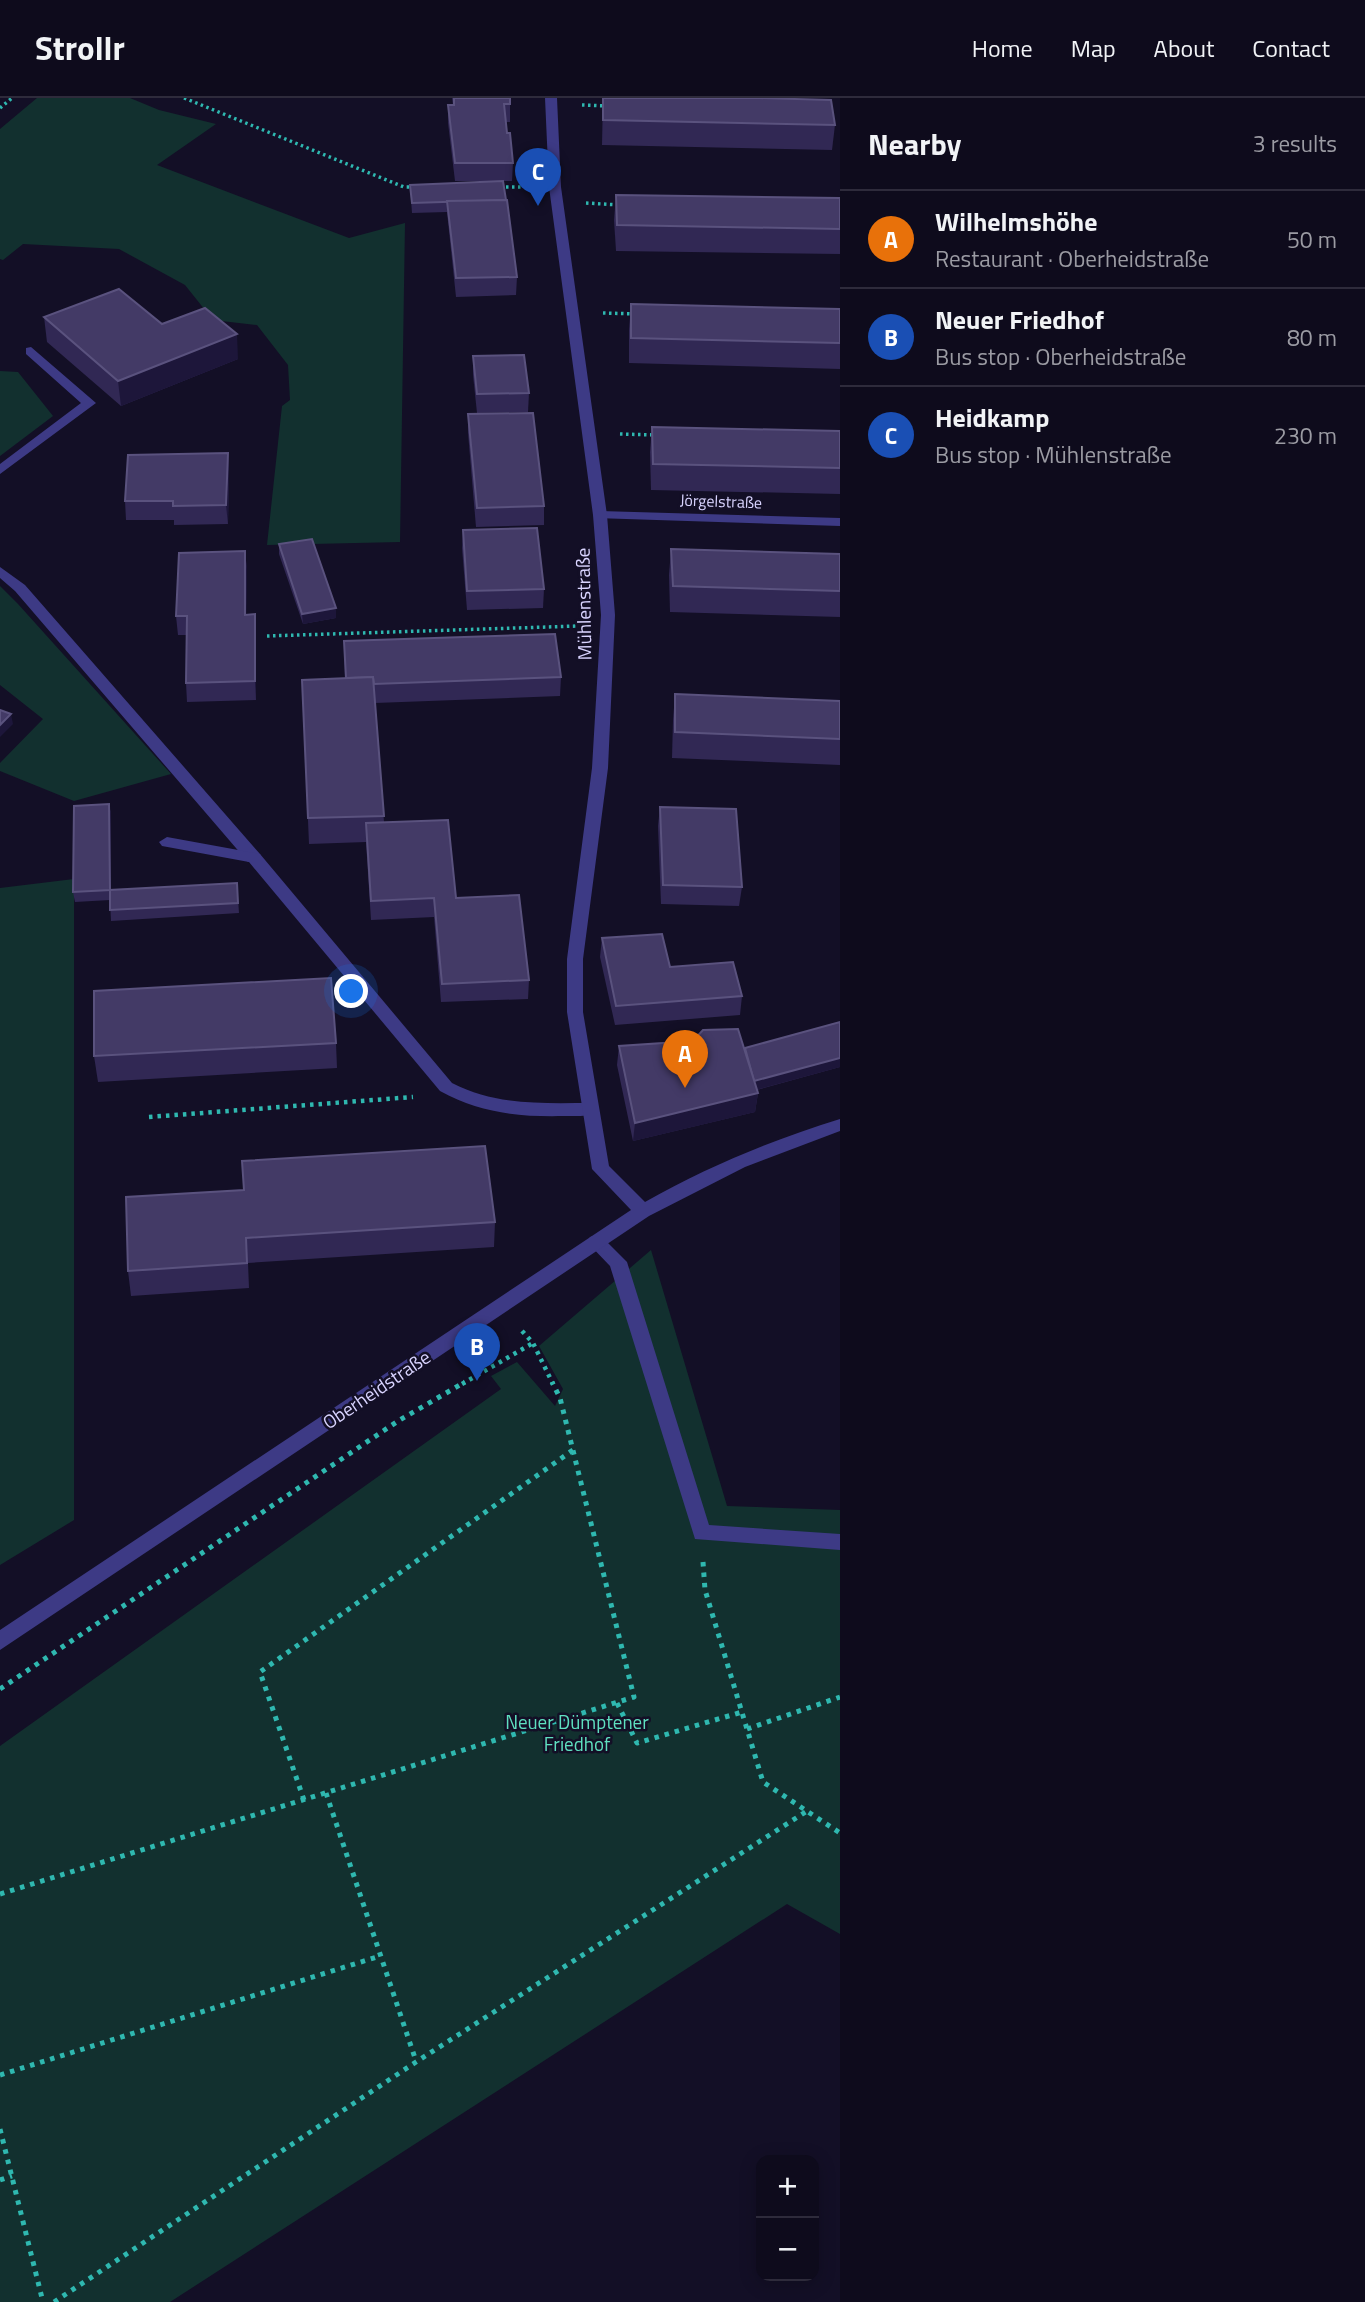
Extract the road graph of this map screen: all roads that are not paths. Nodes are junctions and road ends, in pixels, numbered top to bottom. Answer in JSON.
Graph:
{"nodes":[{"id":1,"x":551,"y":101,"type":"edge"},
{"id":2,"x":31,"y":351,"type":"dead end"},
{"id":3,"x":0,"y":470,"type":"edge"},
{"id":4,"x":600,"y":515,"type":"junction"},
{"id":5,"x":840,"y":522,"type":"edge"},
{"id":6,"x":0,"y":571,"type":"edge"},
{"id":7,"x":167,"y":842,"type":"dead end"},
{"id":8,"x":254,"y":858,"type":"junction"},
{"id":9,"x":591,"y":1109,"type":"junction"},
{"id":10,"x":840,"y":1125,"type":"edge"},
{"id":11,"x":643,"y":1210,"type":"junction"},
{"id":12,"x":596,"y":1242,"type":"junction"},
{"id":13,"x":840,"y":1542,"type":"edge"},
{"id":14,"x":0,"y":1641,"type":"edge"}],
"edges":[{"from":1,"to":4,"type":"street","name":"Mühlenstraße"},
{"from":2,"to":3,"type":"street"},
{"from":4,"to":5,"type":"street","name":"Jörgelstraße"},
{"from":4,"to":9,"type":"street","name":"Mühlenstraße"},
{"from":6,"to":8,"type":"street"},
{"from":7,"to":8,"type":"street"},
{"from":8,"to":9,"type":"street"},
{"from":9,"to":11,"type":"street","name":"Mühlenstraße"},
{"from":10,"to":11,"type":"street","name":"Oberheidstraße"},
{"from":11,"to":12,"type":"street","name":"Oberheidstraße"},
{"from":12,"to":13,"type":"street"},
{"from":12,"to":14,"type":"street","name":"Oberheidstraße"}]}
